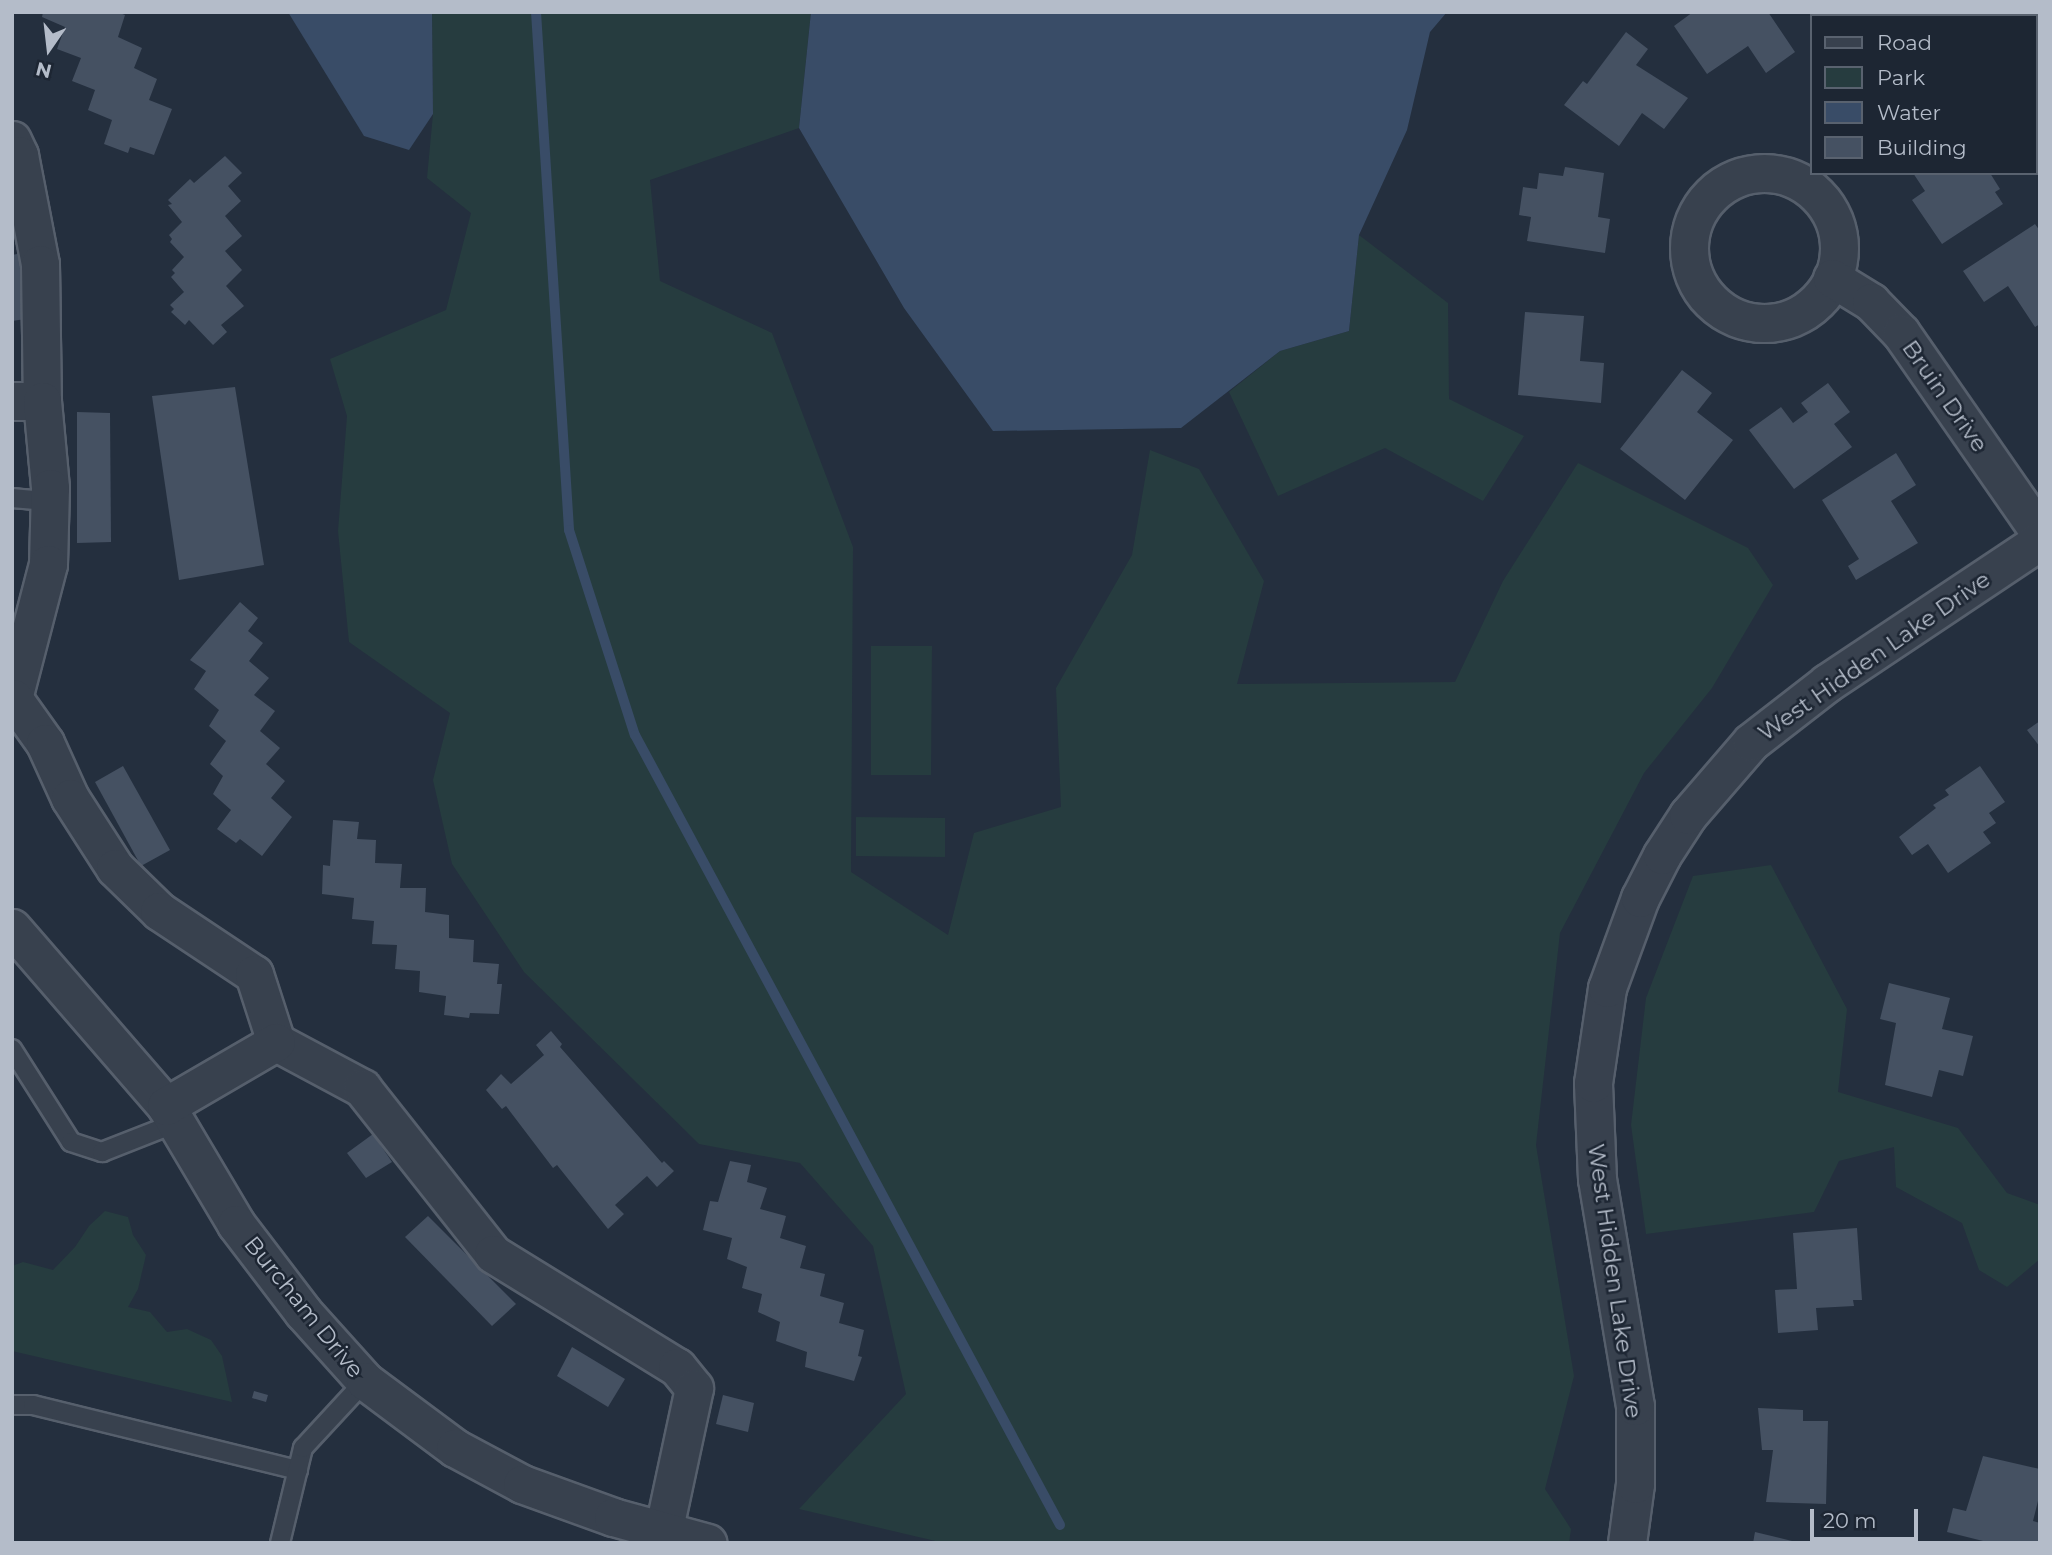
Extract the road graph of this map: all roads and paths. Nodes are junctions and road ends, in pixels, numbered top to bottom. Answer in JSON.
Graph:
{"nodes":[{"id":1,"x":12,"y":140,"type":"edge"},
{"id":2,"x":1832,"y":278,"type":"junction"},
{"id":3,"x":27,"y":401,"type":"edge"},
{"id":4,"x":12,"y":498,"type":"edge"},
{"id":5,"x":50,"y":501,"type":"junction"},
{"id":6,"x":2040,"y":533,"type":"edge"},
{"id":7,"x":2040,"y":541,"type":"edge"},
{"id":8,"x":12,"y":699,"type":"edge"},
{"id":9,"x":12,"y":928,"type":"edge"},
{"id":10,"x":276,"y":1042,"type":"junction"},
{"id":11,"x":12,"y":1049,"type":"edge"},
{"id":12,"x":171,"y":1115,"type":"junction"},
{"id":13,"x":365,"y":1381,"type":"junction"},
{"id":14,"x":12,"y":1405,"type":"edge"},
{"id":15,"x":298,"y":1470,"type":"junction"},
{"id":16,"x":663,"y":1532,"type":"junction"},
{"id":17,"x":280,"y":1543,"type":"edge"},
{"id":18,"x":708,"y":1543,"type":"edge"},
{"id":19,"x":1627,"y":1543,"type":"edge"}],
"edges":[{"from":1,"to":3,"type":"street"},
{"from":2,"to":2,"type":"street"},
{"from":2,"to":6,"type":"street","name":"Bruin Drive"},
{"from":3,"to":5,"type":"street"},
{"from":4,"to":5,"type":"lane"},
{"from":5,"to":8,"type":"street"},
{"from":7,"to":19,"type":"street","name":"West Hidden Lake Drive"},
{"from":8,"to":10,"type":"street"},
{"from":9,"to":12,"type":"street","name":"Burcham Drive"},
{"from":10,"to":12,"type":"street"},
{"from":10,"to":16,"type":"street"},
{"from":11,"to":12,"type":"lane"},
{"from":12,"to":13,"type":"street","name":"Burcham Drive"},
{"from":13,"to":15,"type":"lane"},
{"from":13,"to":16,"type":"street","name":"Burcham Drive"},
{"from":14,"to":15,"type":"lane"},
{"from":15,"to":17,"type":"lane"},
{"from":16,"to":18,"type":"street","name":"Burcham Drive"}]}
